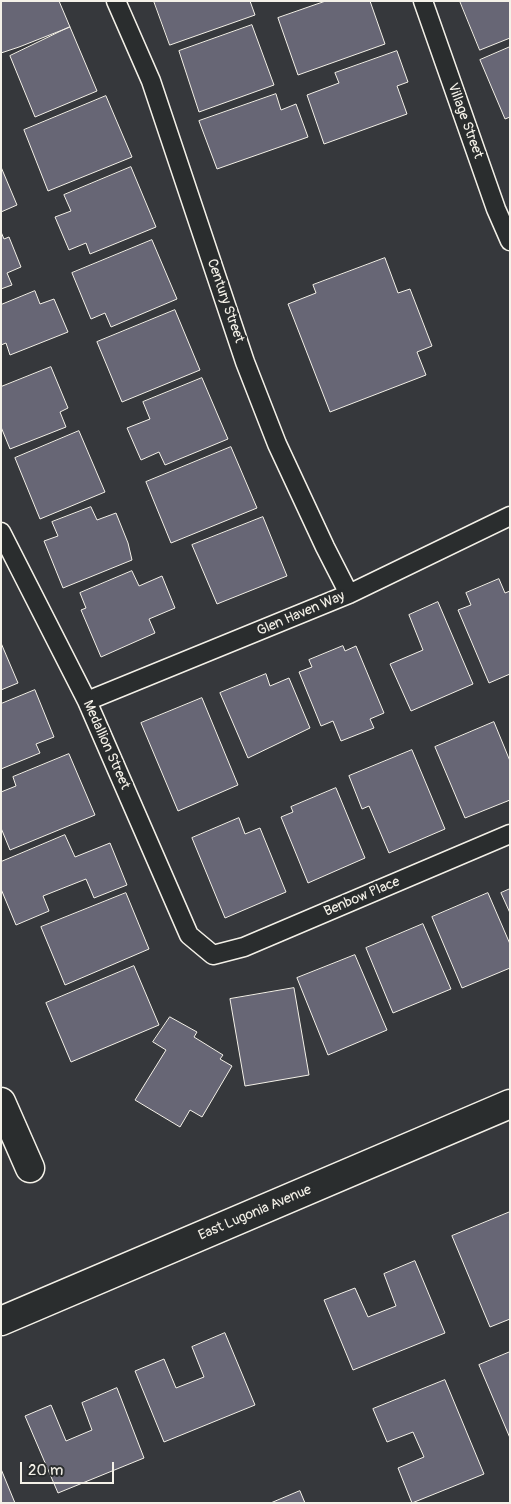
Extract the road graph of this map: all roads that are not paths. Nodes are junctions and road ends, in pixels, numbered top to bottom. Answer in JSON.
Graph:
{"nodes":[{"id":1,"x":116,"y":1,"type":"edge"},
{"id":2,"x":422,"y":1,"type":"edge"},
{"id":3,"x":510,"y":241,"type":"edge"},
{"id":4,"x":510,"y":516,"type":"edge"},
{"id":5,"x":1,"y":532,"type":"edge"},
{"id":6,"x":349,"y":594,"type":"junction"},
{"id":7,"x":87,"y":701,"type":"junction"},
{"id":8,"x":510,"y":834,"type":"edge"},
{"id":9,"x":213,"y":955,"type":"joint"},
{"id":10,"x":1,"y":1102,"type":"edge"},
{"id":11,"x":510,"y":1104,"type":"edge"},
{"id":12,"x":30,"y":1168,"type":"dead end"},
{"id":13,"x":1,"y":1322,"type":"edge"}],
"edges":[{"from":1,"to":6,"type":"lane","name":"Century Street"},
{"from":2,"to":3,"type":"lane","name":"Village Street"},
{"from":4,"to":6,"type":"lane","name":"Glen Haven Way"},
{"from":5,"to":7,"type":"lane","name":"Medallion Street"},
{"from":6,"to":7,"type":"lane","name":"Glen Haven Way"},
{"from":7,"to":9,"type":"lane","name":"Medallion Street"},
{"from":8,"to":9,"type":"lane","name":"Benbow Place"},
{"from":10,"to":12,"type":"main road"},
{"from":11,"to":13,"type":"main road","name":"East Lugonia Avenue"}]}
